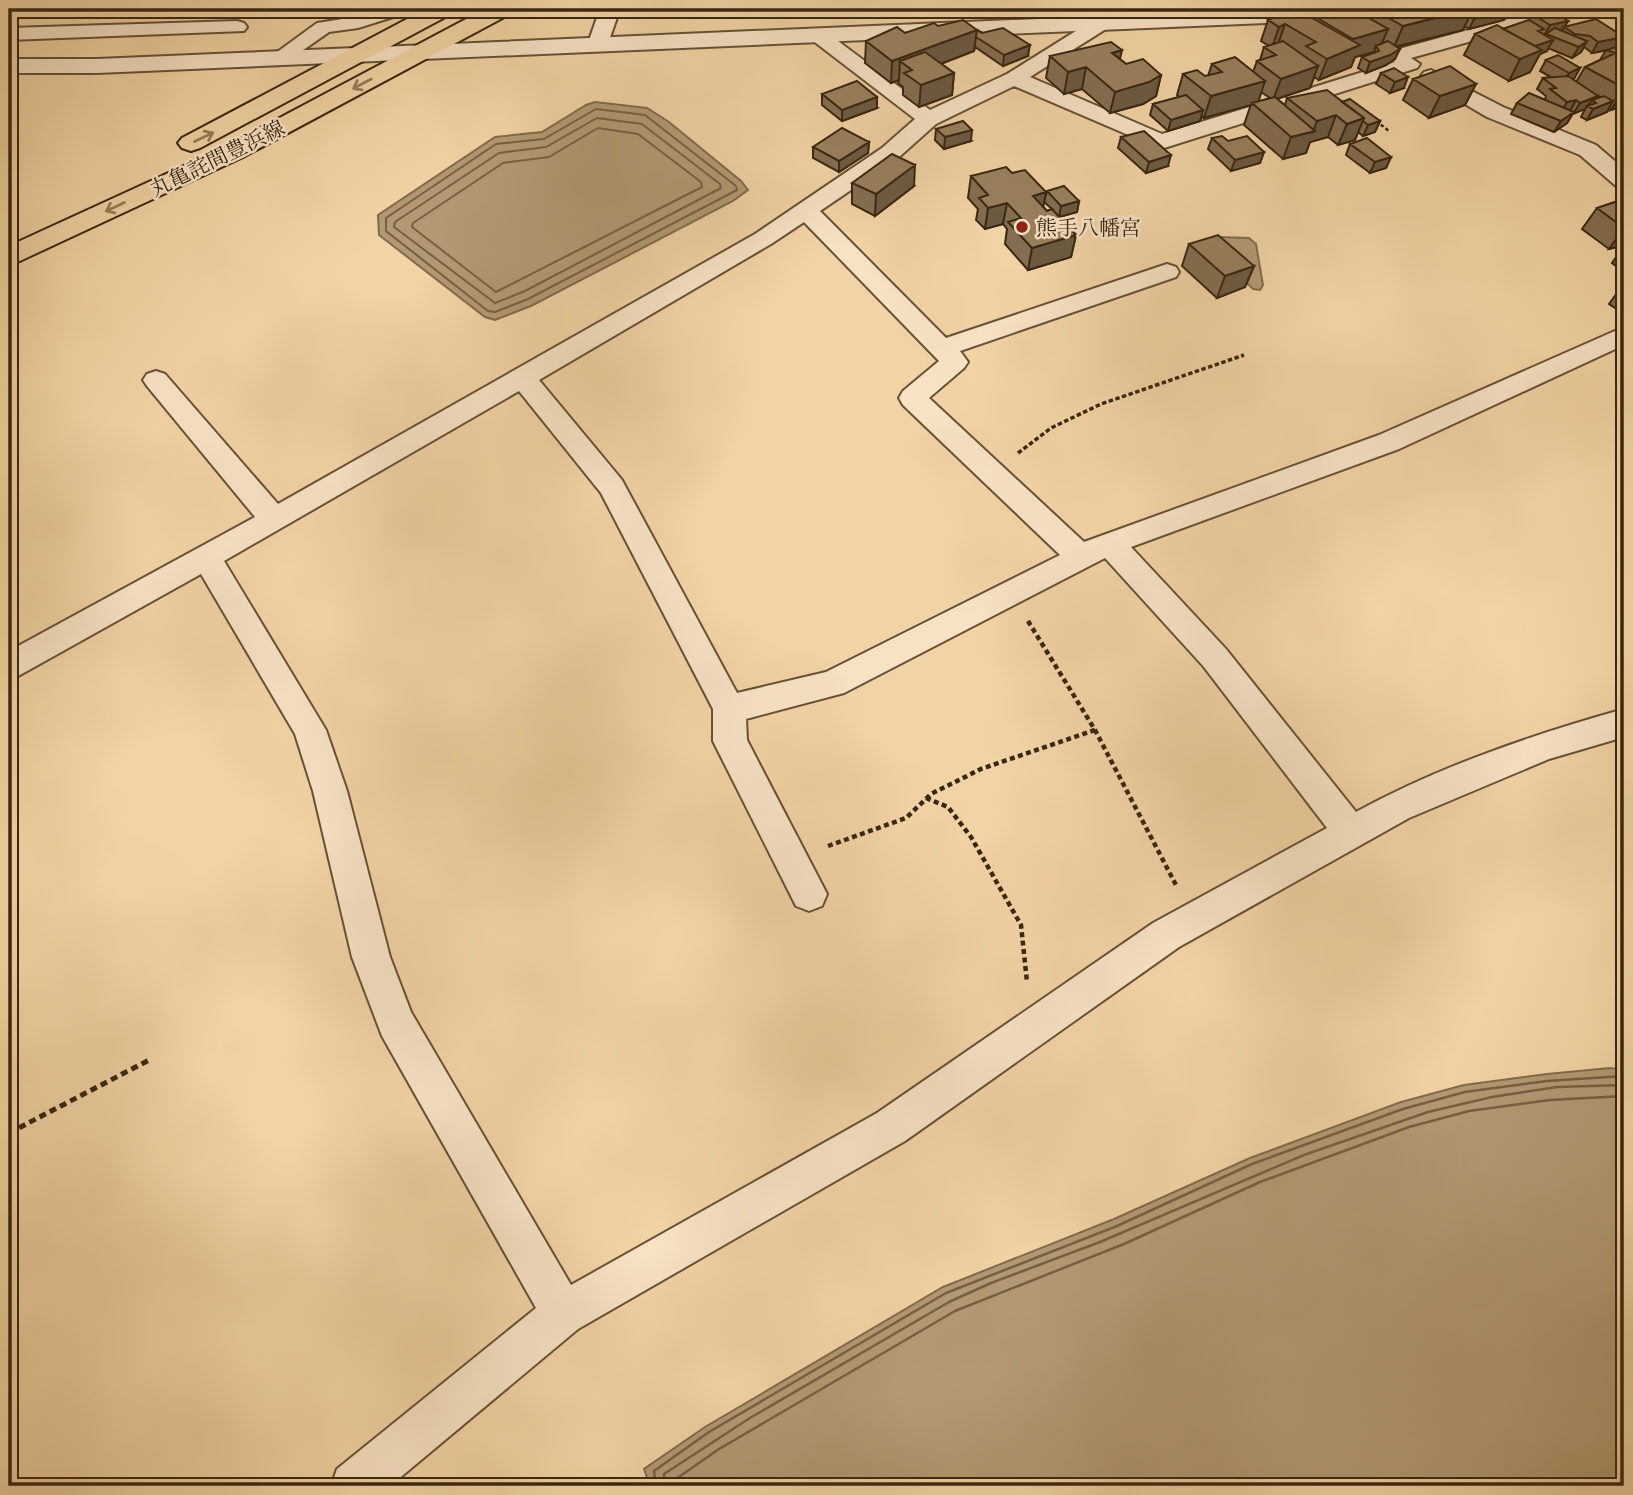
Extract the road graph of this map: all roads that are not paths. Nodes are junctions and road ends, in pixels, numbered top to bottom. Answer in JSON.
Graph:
{"nodes":[{"id":1,"x":399,"y":9,"type":"edge"},
{"id":2,"x":443,"y":9,"type":"edge"},
{"id":3,"x":502,"y":9,"type":"edge"},
{"id":4,"x":610,"y":9,"type":"edge"},
{"id":5,"x":1040,"y":9,"type":"edge"},
{"id":6,"x":1427,"y":9,"type":"edge"},
{"id":7,"x":1527,"y":9,"type":"edge"},
{"id":8,"x":1323,"y":11,"type":"edge"},
{"id":9,"x":1102,"y":23,"type":"junction"},
{"id":10,"x":1060,"y":25,"type":"junction"},
{"id":11,"x":237,"y":27,"type":"dead end"},
{"id":12,"x":9,"y":34,"type":"edge"},
{"id":13,"x":820,"y":36,"type":"junction"},
{"id":14,"x":597,"y":46,"type":"junction"},
{"id":15,"x":422,"y":52,"type":"junction"},
{"id":16,"x":356,"y":53,"type":"junction"},
{"id":17,"x":279,"y":58,"type":"junction"},
{"id":18,"x":1403,"y":60,"type":"junction"},
{"id":19,"x":9,"y":66,"type":"edge"},
{"id":20,"x":1014,"y":78,"type":"junction"},
{"id":21,"x":928,"y":119,"type":"junction"},
{"id":22,"x":165,"y":155,"type":"dead end"},
{"id":23,"x":1624,"y":181,"type":"edge"},
{"id":24,"x":806,"y":210,"type":"junction"},
{"id":25,"x":9,"y":257,"type":"edge"},
{"id":26,"x":1167,"y":272,"type":"dead end"},
{"id":27,"x":1624,"y":335,"type":"edge"},
{"id":28,"x":942,"y":348,"type":"junction"},
{"id":29,"x":522,"y":377,"type":"junction"},
{"id":30,"x":156,"y":380,"type":"dead end"},
{"id":31,"x":274,"y":519,"type":"junction"},
{"id":32,"x":1095,"y":550,"type":"junction"},
{"id":33,"x":206,"y":557,"type":"junction"},
{"id":34,"x":9,"y":666,"type":"edge"},
{"id":35,"x":729,"y":709,"type":"junction"},
{"id":36,"x":1623,"y":725,"type":"edge"},
{"id":37,"x":1350,"y":833,"type":"junction"},
{"id":38,"x":809,"y":894,"type":"dead end"},
{"id":39,"x":563,"y":1314,"type":"junction"},
{"id":40,"x":354,"y":1486,"type":"edge"}],
"edges":[{"from":1,"to":17,"type":"street"},
{"from":2,"to":16,"type":"main road","name":"丸亀詫間豊浜線"},
{"from":3,"to":15,"type":"main road","name":"丸亀詫間豊浜線"},
{"from":4,"to":14,"type":"street"},
{"from":5,"to":10,"type":"street"},
{"from":6,"to":8,"type":"street"},
{"from":7,"to":18,"type":"street"},
{"from":8,"to":9,"type":"street"},
{"from":8,"to":18,"type":"street"},
{"from":9,"to":10,"type":"street"},
{"from":9,"to":20,"type":"street"},
{"from":10,"to":13,"type":"street"},
{"from":11,"to":12,"type":"street"},
{"from":13,"to":14,"type":"street"},
{"from":13,"to":21,"type":"street"},
{"from":14,"to":15,"type":"street"},
{"from":15,"to":16,"type":"street"},
{"from":15,"to":25,"type":"main road","name":"丸亀詫間豊浜線","one_way":true},
{"from":16,"to":17,"type":"street"},
{"from":22,"to":16,"type":"main road","name":"丸亀詫間豊浜線","one_way":true},
{"from":17,"to":19,"type":"street"},
{"from":18,"to":20,"type":"street"},
{"from":18,"to":23,"type":"street"},
{"from":20,"to":21,"type":"street"},
{"from":21,"to":24,"type":"street"},
{"from":24,"to":28,"type":"street"},
{"from":24,"to":29,"type":"street"},
{"from":26,"to":28,"type":"street"},
{"from":27,"to":32,"type":"street"},
{"from":28,"to":32,"type":"street"},
{"from":29,"to":31,"type":"street"},
{"from":29,"to":35,"type":"street"},
{"from":30,"to":31,"type":"street"},
{"from":31,"to":33,"type":"street"},
{"from":32,"to":35,"type":"street"},
{"from":32,"to":37,"type":"street"},
{"from":33,"to":34,"type":"street"},
{"from":33,"to":39,"type":"street"},
{"from":35,"to":38,"type":"street"},
{"from":36,"to":37,"type":"street"},
{"from":37,"to":39,"type":"street"},
{"from":39,"to":40,"type":"street"}]}
